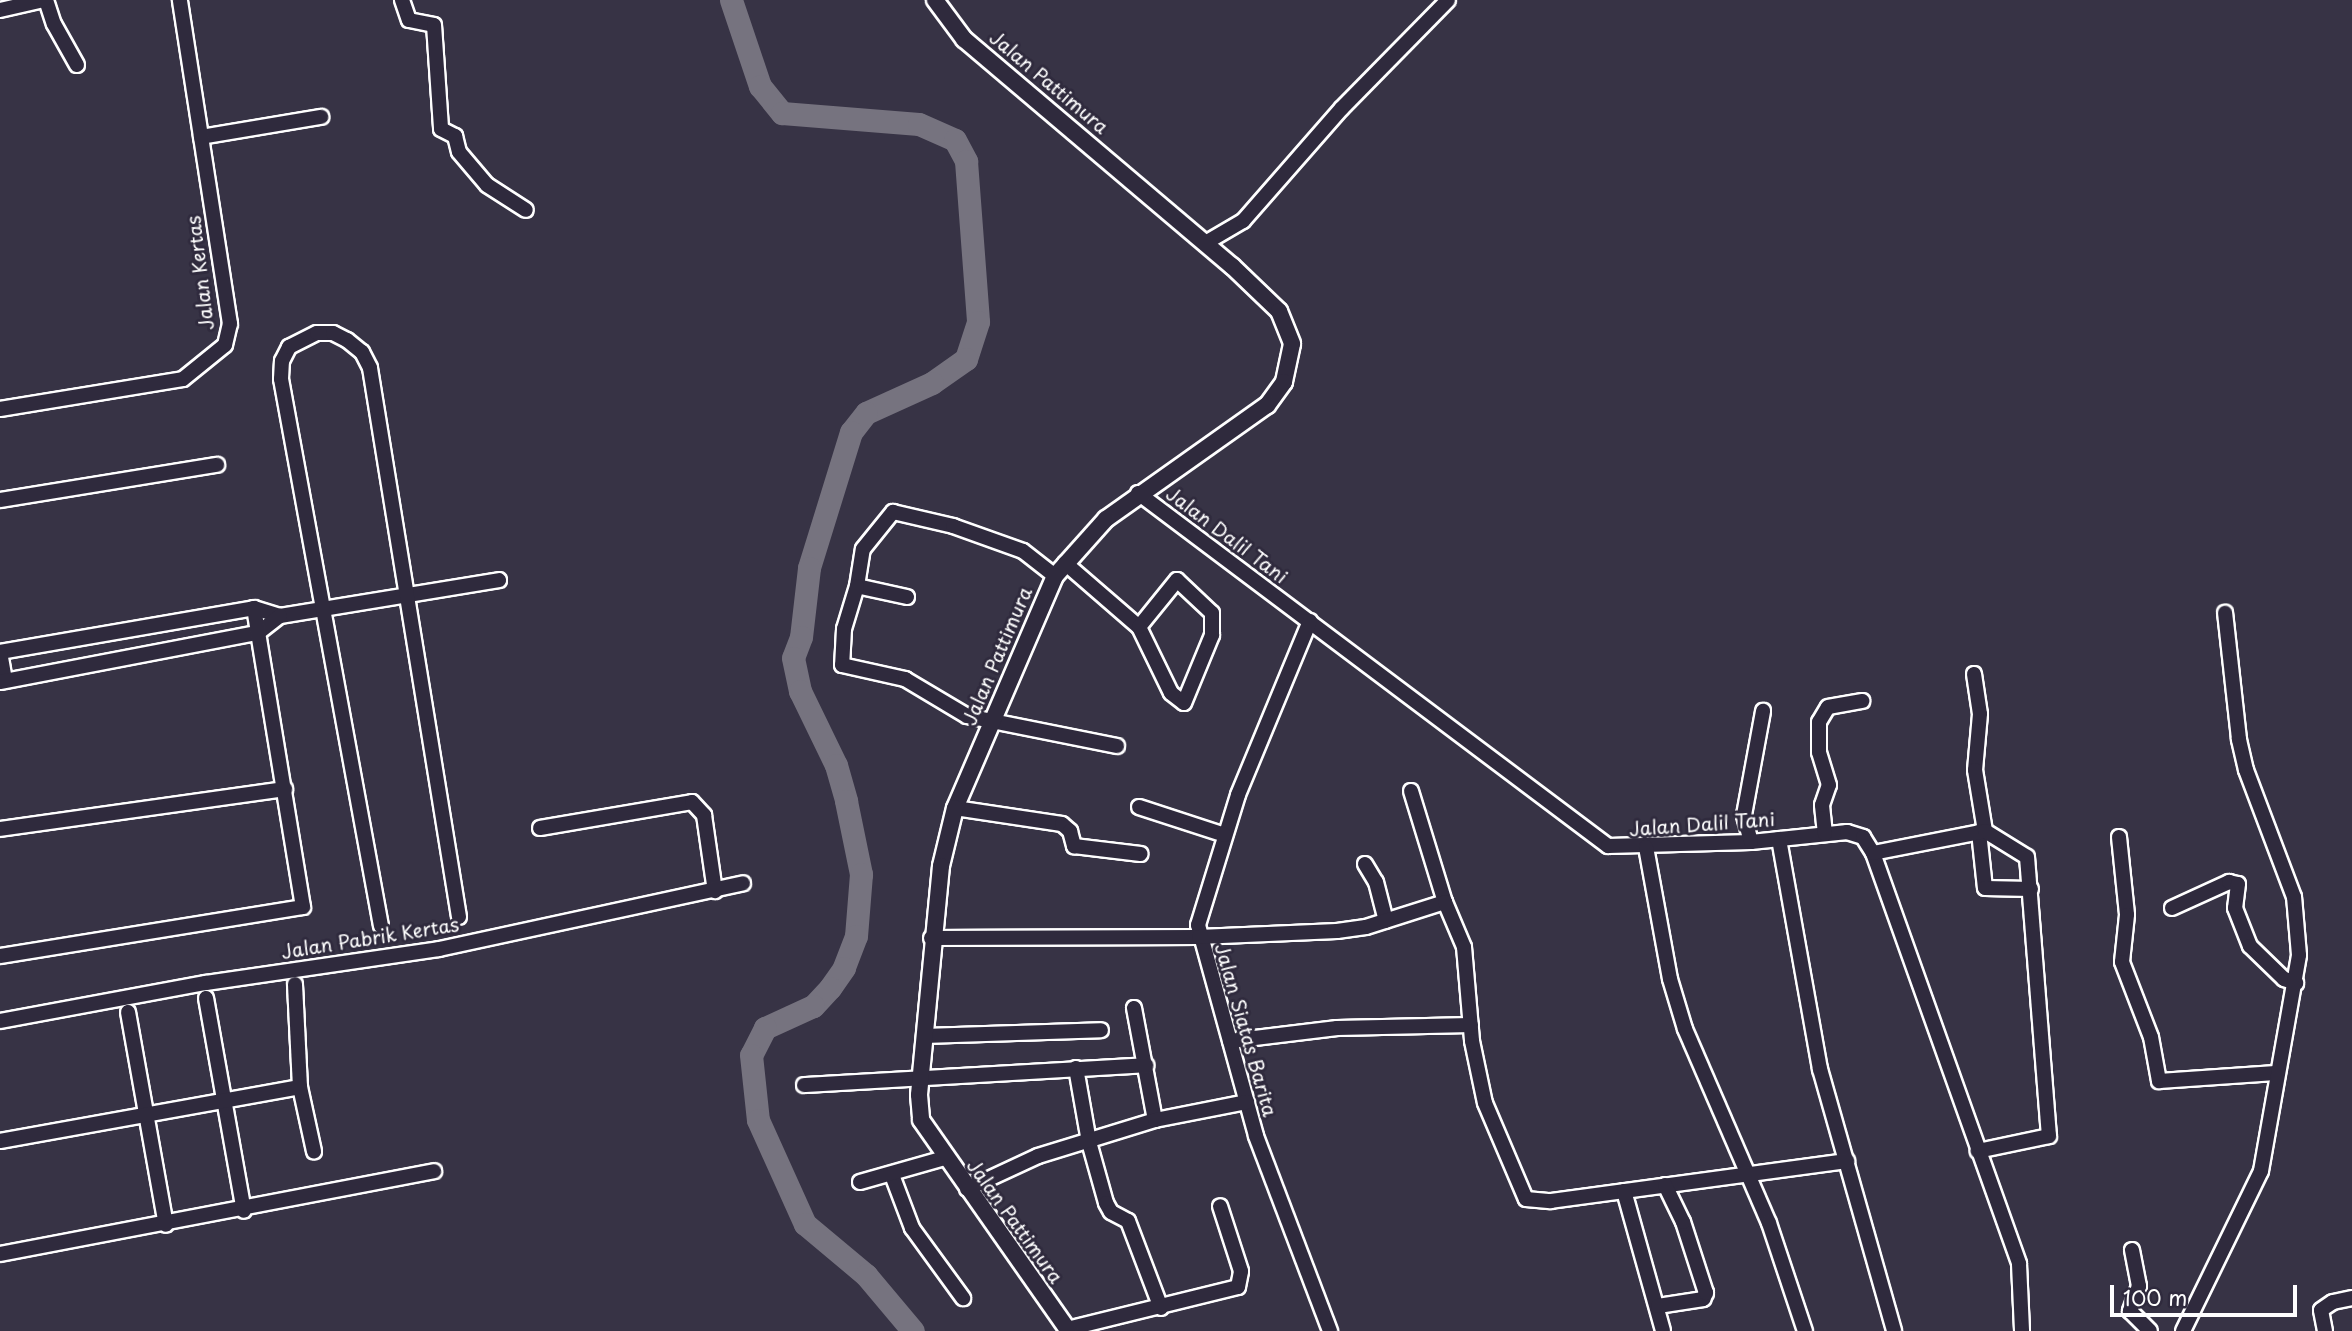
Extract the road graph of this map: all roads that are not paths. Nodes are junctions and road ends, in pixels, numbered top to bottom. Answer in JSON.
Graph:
{"nodes":[{"id":1,"x":45,"y":0,"type":"edge"},
{"id":2,"x":180,"y":0,"type":"edge"},
{"id":3,"x":402,"y":0,"type":"edge"},
{"id":4,"x":935,"y":0,"type":"edge"},
{"id":5,"x":1448,"y":0,"type":"edge"},
{"id":6,"x":0,"y":10,"type":"edge"},
{"id":7,"x":77,"y":65,"type":"dead end"},
{"id":8,"x":320,"y":117,"type":"dead end"},
{"id":9,"x":201,"y":137,"type":"junction"},
{"id":10,"x":527,"y":210,"type":"dead end"},
{"id":11,"x":1210,"y":245,"type":"junction"},
{"id":12,"x":0,"y":409,"type":"edge"},
{"id":13,"x":217,"y":465,"type":"dead end"},
{"id":14,"x":1138,"y":493,"type":"junction"},
{"id":15,"x":0,"y":500,"type":"edge"},
{"id":16,"x":1060,"y":570,"type":"junction"},
{"id":17,"x":499,"y":580,"type":"dead end"},
{"id":18,"x":857,"y":586,"type":"junction"},
{"id":19,"x":414,"y":594,"type":"junction"},
{"id":20,"x":907,"y":597,"type":"dead end"},
{"id":21,"x":254,"y":608,"type":"junction"},
{"id":22,"x":324,"y":608,"type":"junction"},
{"id":23,"x":2225,"y":613,"type":"dead end"},
{"id":24,"x":280,"y":616,"type":"junction"},
{"id":25,"x":1310,"y":621,"type":"junction"},
{"id":26,"x":1139,"y":627,"type":"junction"},
{"id":27,"x":258,"y":633,"type":"junction"},
{"id":28,"x":0,"y":652,"type":"edge"},
{"id":29,"x":1974,"y":674,"type":"dead end"},
{"id":30,"x":2,"y":682,"type":"edge"},
{"id":31,"x":1862,"y":701,"type":"dead end"},
{"id":32,"x":1763,"y":711,"type":"dead end"},
{"id":33,"x":991,"y":721,"type":"junction"},
{"id":34,"x":1116,"y":746,"type":"dead end"},
{"id":35,"x":285,"y":789,"type":"junction"},
{"id":36,"x":1411,"y":791,"type":"dead end"},
{"id":37,"x":1139,"y":807,"type":"dead end"},
{"id":38,"x":956,"y":808,"type":"junction"},
{"id":39,"x":540,"y":828,"type":"dead end"},
{"id":40,"x":0,"y":829,"type":"edge"},
{"id":41,"x":1982,"y":831,"type":"junction"},
{"id":42,"x":1825,"y":834,"type":"junction"},
{"id":43,"x":1225,"y":835,"type":"junction"},
{"id":44,"x":2119,"y":837,"type":"dead end"},
{"id":45,"x":1779,"y":839,"type":"junction"},
{"id":46,"x":1751,"y":842,"type":"junction"},
{"id":47,"x":1646,"y":847,"type":"junction"},
{"id":48,"x":1873,"y":853,"type":"junction"},
{"id":49,"x":1142,"y":854,"type":"dead end"},
{"id":50,"x":1365,"y":864,"type":"dead end"},
{"id":51,"x":743,"y":883,"type":"dead end"},
{"id":52,"x":2031,"y":889,"type":"junction"},
{"id":53,"x":715,"y":891,"type":"junction"},
{"id":54,"x":1445,"y":902,"type":"junction"},
{"id":55,"x":2172,"y":908,"type":"dead end"},
{"id":56,"x":459,"y":918,"type":"dead end"},
{"id":57,"x":1386,"y":921,"type":"junction"},
{"id":58,"x":381,"y":926,"type":"dead end"},
{"id":59,"x":1199,"y":937,"type":"junction"},
{"id":60,"x":931,"y":938,"type":"junction"},
{"id":61,"x":0,"y":956,"type":"edge"},
{"id":62,"x":2296,"y":983,"type":"junction"},
{"id":63,"x":295,"y":984,"type":"dead end"},
{"id":64,"x":206,"y":998,"type":"dead end"},
{"id":65,"x":1133,"y":1008,"type":"dead end"},
{"id":66,"x":128,"y":1012,"type":"dead end"},
{"id":67,"x":0,"y":1021,"type":"edge"},
{"id":68,"x":1471,"y":1025,"type":"junction"},
{"id":69,"x":1101,"y":1030,"type":"dead end"},
{"id":70,"x":924,"y":1036,"type":"junction"},
{"id":71,"x":1230,"y":1041,"type":"junction"},
{"id":72,"x":1146,"y":1065,"type":"junction"},
{"id":73,"x":1076,"y":1068,"type":"junction"},
{"id":74,"x":2276,"y":1073,"type":"junction"},
{"id":75,"x":920,"y":1075,"type":"junction"},
{"id":76,"x":804,"y":1085,"type":"dead end"},
{"id":77,"x":299,"y":1087,"type":"junction"},
{"id":78,"x":225,"y":1101,"type":"junction"},
{"id":79,"x":1247,"y":1102,"type":"junction"},
{"id":80,"x":147,"y":1115,"type":"junction"},
{"id":81,"x":1155,"y":1120,"type":"junction"},
{"id":82,"x":0,"y":1141,"type":"edge"},
{"id":83,"x":1089,"y":1142,"type":"junction"},
{"id":84,"x":314,"y":1151,"type":"dead end"},
{"id":85,"x":1978,"y":1151,"type":"junction"},
{"id":86,"x":944,"y":1158,"type":"junction"},
{"id":87,"x":1847,"y":1161,"type":"junction"},
{"id":88,"x":434,"y":1171,"type":"dead end"},
{"id":89,"x":1747,"y":1174,"type":"junction"},
{"id":90,"x":892,"y":1175,"type":"junction"},
{"id":91,"x":860,"y":1182,"type":"dead end"},
{"id":92,"x":1665,"y":1185,"type":"junction"},
{"id":93,"x":967,"y":1189,"type":"junction"},
{"id":94,"x":1624,"y":1191,"type":"junction"},
{"id":95,"x":1220,"y":1206,"type":"dead end"},
{"id":96,"x":244,"y":1211,"type":"junction"},
{"id":97,"x":166,"y":1224,"type":"junction"},
{"id":98,"x":2132,"y":1250,"type":"dead end"},
{"id":99,"x":0,"y":1254,"type":"edge"},
{"id":100,"x":963,"y":1298,"type":"dead end"},
{"id":101,"x":2352,"y":1298,"type":"edge"},
{"id":102,"x":1658,"y":1306,"type":"junction"},
{"id":103,"x":1161,"y":1308,"type":"junction"},
{"id":104,"x":1068,"y":1330,"type":"edge"},
{"id":105,"x":1330,"y":1331,"type":"edge"},
{"id":106,"x":1663,"y":1331,"type":"edge"},
{"id":107,"x":1805,"y":1331,"type":"edge"},
{"id":108,"x":1894,"y":1331,"type":"edge"},
{"id":109,"x":2022,"y":1331,"type":"edge"},
{"id":110,"x":2150,"y":1331,"type":"edge"},
{"id":111,"x":2183,"y":1331,"type":"edge"},
{"id":112,"x":2325,"y":1331,"type":"edge"}],
"edges":[{"from":1,"to":6,"type":"street"},
{"from":1,"to":7,"type":"street"},
{"from":2,"to":9,"type":"street","name":"Jalan Kertas"},
{"from":3,"to":10,"type":"street"},
{"from":4,"to":11,"type":"street","name":"Jalan Pattimura"},
{"from":5,"to":11,"type":"street"},
{"from":8,"to":9,"type":"street"},
{"from":9,"to":12,"type":"street","name":"Jalan Kertas"},
{"from":11,"to":14,"type":"street","name":"Jalan Pattimura"},
{"from":13,"to":15,"type":"street"},
{"from":14,"to":16,"type":"street","name":"Jalan Pattimura"},
{"from":14,"to":25,"type":"street","name":"Jalan Dalil Tani"},
{"from":16,"to":18,"type":"street"},
{"from":16,"to":26,"type":"street"},
{"from":16,"to":33,"type":"street","name":"Jalan Pattimura"},
{"from":17,"to":19,"type":"street"},
{"from":18,"to":20,"type":"street"},
{"from":18,"to":33,"type":"street"},
{"from":19,"to":22,"type":"street"},
{"from":19,"to":22,"type":"street"},
{"from":19,"to":56,"type":"street"},
{"from":21,"to":24,"type":"street"},
{"from":21,"to":27,"type":"street"},
{"from":21,"to":28,"type":"street"},
{"from":22,"to":24,"type":"street"},
{"from":22,"to":58,"type":"street"},
{"from":23,"to":62,"type":"street"},
{"from":24,"to":27,"type":"street"},
{"from":25,"to":43,"type":"street","name":"Jalan Siatas Barita"},
{"from":25,"to":47,"type":"street","name":"Jalan Dalil Tani"},
{"from":26,"to":26,"type":"street"},
{"from":27,"to":30,"type":"street"},
{"from":27,"to":35,"type":"street"},
{"from":28,"to":30,"type":"street"},
{"from":29,"to":41,"type":"street"},
{"from":31,"to":42,"type":"street"},
{"from":32,"to":46,"type":"street"},
{"from":33,"to":34,"type":"street"},
{"from":33,"to":38,"type":"street","name":"Jalan Pattimura"},
{"from":35,"to":40,"type":"street"},
{"from":35,"to":61,"type":"street"},
{"from":36,"to":54,"type":"street"},
{"from":37,"to":43,"type":"street"},
{"from":38,"to":49,"type":"street"},
{"from":38,"to":60,"type":"street","name":"Jalan Pattimura"},
{"from":39,"to":53,"type":"street"},
{"from":41,"to":48,"type":"street"},
{"from":41,"to":52,"type":"street"},
{"from":41,"to":52,"type":"street"},
{"from":42,"to":45,"type":"street","name":"Jalan Dalil Tani"},
{"from":42,"to":48,"type":"street","name":"Jalan Dalil Tani"},
{"from":43,"to":59,"type":"street","name":"Jalan Siatas Barita"},
{"from":44,"to":74,"type":"street"},
{"from":45,"to":46,"type":"street","name":"Jalan Dalil Tani"},
{"from":45,"to":87,"type":"street"},
{"from":46,"to":47,"type":"street","name":"Jalan Dalil Tani"},
{"from":47,"to":89,"type":"street"},
{"from":48,"to":85,"type":"street"},
{"from":50,"to":57,"type":"street"},
{"from":51,"to":53,"type":"street","name":"Jalan Pabrik Kertas"},
{"from":52,"to":85,"type":"street"},
{"from":53,"to":67,"type":"street","name":"Jalan Pabrik Kertas"},
{"from":54,"to":57,"type":"street"},
{"from":54,"to":68,"type":"street"},
{"from":55,"to":62,"type":"street"},
{"from":57,"to":59,"type":"street"},
{"from":59,"to":60,"type":"street"},
{"from":59,"to":71,"type":"street","name":"Jalan Siatas Barita"},
{"from":60,"to":70,"type":"street","name":"Jalan Pattimura"},
{"from":62,"to":74,"type":"street"},
{"from":63,"to":77,"type":"street"},
{"from":64,"to":78,"type":"street"},
{"from":65,"to":72,"type":"street"},
{"from":66,"to":80,"type":"street"},
{"from":68,"to":71,"type":"street"},
{"from":68,"to":94,"type":"street"},
{"from":69,"to":70,"type":"street"},
{"from":70,"to":75,"type":"street","name":"Jalan Pattimura"},
{"from":71,"to":79,"type":"street","name":"Jalan Siatas Barita"},
{"from":72,"to":73,"type":"street"},
{"from":72,"to":81,"type":"street"},
{"from":73,"to":75,"type":"street"},
{"from":73,"to":83,"type":"street"},
{"from":74,"to":111,"type":"street"},
{"from":75,"to":76,"type":"street"},
{"from":75,"to":86,"type":"street","name":"Jalan Pattimura"},
{"from":77,"to":78,"type":"street"},
{"from":77,"to":84,"type":"street"},
{"from":78,"to":80,"type":"street"},
{"from":78,"to":96,"type":"street"},
{"from":79,"to":81,"type":"street"},
{"from":79,"to":105,"type":"street","name":"Jalan Siatas Barita"},
{"from":80,"to":82,"type":"street"},
{"from":80,"to":97,"type":"street"},
{"from":81,"to":83,"type":"street"},
{"from":83,"to":93,"type":"street"},
{"from":83,"to":103,"type":"street"},
{"from":85,"to":109,"type":"street"},
{"from":86,"to":90,"type":"street"},
{"from":86,"to":93,"type":"street","name":"Jalan Pattimura"},
{"from":87,"to":89,"type":"street"},
{"from":87,"to":108,"type":"street"},
{"from":88,"to":96,"type":"street"},
{"from":89,"to":92,"type":"street"},
{"from":89,"to":107,"type":"street"},
{"from":90,"to":91,"type":"street"},
{"from":90,"to":100,"type":"street"},
{"from":92,"to":94,"type":"street"},
{"from":92,"to":102,"type":"street"},
{"from":93,"to":104,"type":"street","name":"Jalan Pattimura"},
{"from":94,"to":102,"type":"street"},
{"from":95,"to":103,"type":"street"},
{"from":96,"to":97,"type":"street"},
{"from":97,"to":99,"type":"street"},
{"from":98,"to":110,"type":"street"},
{"from":101,"to":112,"type":"street"},
{"from":102,"to":106,"type":"street"},
{"from":103,"to":104,"type":"street"}]}
